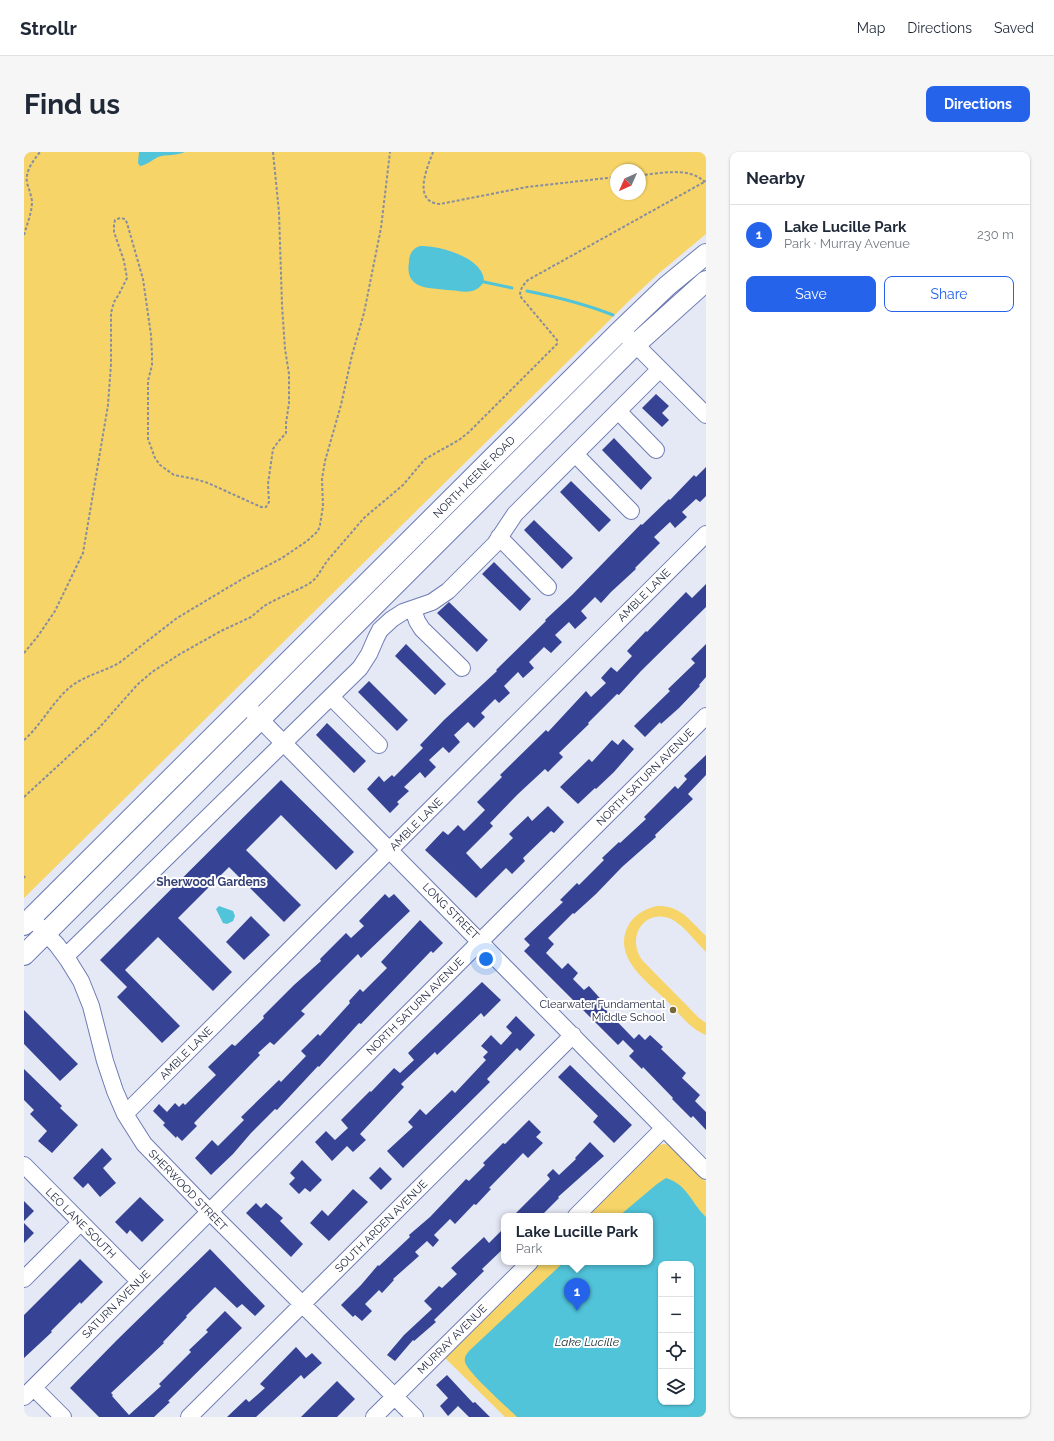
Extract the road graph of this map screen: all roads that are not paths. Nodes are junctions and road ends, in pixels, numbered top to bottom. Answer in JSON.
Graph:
{"nodes":[{"id":1,"x":706,"y":254,"type":"edge"},
{"id":2,"x":706,"y":281,"type":"edge"},
{"id":3,"x":622,"y":330,"type":"junction"},
{"id":4,"x":636,"y":344,"type":"junction"},
{"id":5,"x":660,"y":369,"type":"junction"},
{"id":6,"x":618,"y":411,"type":"junction"},
{"id":7,"x":706,"y":415,"type":"edge"},
{"id":8,"x":656,"y":450,"type":"dead end"},
{"id":9,"x":574,"y":454,"type":"junction"},
{"id":10,"x":631,"y":511,"type":"dead end"},
{"id":11,"x":706,"y":534,"type":"edge"},
{"id":12,"x":499,"y":537,"type":"junction"},
{"id":13,"x":548,"y":587,"type":"dead end"},
{"id":14,"x":413,"y":609,"type":"junction"},
{"id":15,"x":462,"y":668,"type":"dead end"},
{"id":16,"x":331,"y":697,"type":"junction"},
{"id":17,"x":245,"y":704,"type":"junction"},
{"id":18,"x":706,"y":716,"type":"edge"},
{"id":19,"x":260,"y":719,"type":"junction"},
{"id":20,"x":284,"y":743,"type":"junction"},
{"id":21,"x":379,"y":745,"type":"dead end"},
{"id":22,"x":390,"y":850,"type":"junction"},
{"id":23,"x":28,"y":921,"type":"edge"},
{"id":24,"x":46,"y":933,"type":"junction"},
{"id":25,"x":480,"y":941,"type":"junction"},
{"id":26,"x":24,"y":955,"type":"edge"},
{"id":27,"x":66,"y":956,"type":"junction"},
{"id":28,"x":573,"y":1034,"type":"junction"},
{"id":29,"x":125,"y":1114,"type":"junction"},
{"id":30,"x":664,"y":1128,"type":"junction"},
{"id":31,"x":24,"y":1165,"type":"edge"},
{"id":32,"x":706,"y":1171,"type":"edge"},
{"id":33,"x":210,"y":1212,"type":"junction"},
{"id":34,"x":579,"y":1213,"type":"edge"},
{"id":35,"x":80,"y":1223,"type":"junction"},
{"id":36,"x":527,"y":1265,"type":"edge"},
{"id":37,"x":24,"y":1279,"type":"edge"},
{"id":38,"x":139,"y":1281,"type":"junction"},
{"id":39,"x":303,"y":1304,"type":"junction"},
{"id":40,"x":29,"y":1393,"type":"edge"},
{"id":41,"x":395,"y":1396,"type":"junction"},
{"id":42,"x":63,"y":1417,"type":"edge"},
{"id":43,"x":189,"y":1417,"type":"edge"},
{"id":44,"x":374,"y":1417,"type":"edge"},
{"id":45,"x":415,"y":1417,"type":"edge"}],
"edges":[{"from":1,"to":3,"type":"main road","name":"NORTH KEENE ROAD"},
{"from":2,"to":4,"type":"main road","name":"NORTH KEENE ROAD"},
{"from":3,"to":4,"type":"street"},
{"from":3,"to":17,"type":"main road","name":"NORTH KEENE ROAD"},
{"from":4,"to":5,"type":"street"},
{"from":4,"to":19,"type":"main road","name":"NORTH KEENE ROAD"},
{"from":5,"to":6,"type":"street"},
{"from":5,"to":7,"type":"street"},
{"from":6,"to":8,"type":"street"},
{"from":6,"to":9,"type":"street"},
{"from":9,"to":10,"type":"street"},
{"from":9,"to":12,"type":"street"},
{"from":11,"to":22,"type":"street","name":"AMBLE LANE"},
{"from":12,"to":13,"type":"street"},
{"from":12,"to":14,"type":"street"},
{"from":14,"to":15,"type":"street"},
{"from":14,"to":16,"type":"street"},
{"from":16,"to":20,"type":"street"},
{"from":16,"to":21,"type":"street"},
{"from":17,"to":19,"type":"street","name":"LONG STREET"},
{"from":17,"to":23,"type":"main road","name":"NORTH KEENE ROAD"},
{"from":18,"to":25,"type":"street","name":"NORTH SATURN AVENUE"},
{"from":19,"to":20,"type":"street","name":"LONG STREET"},
{"from":19,"to":24,"type":"main road","name":"NORTH KEENE ROAD"},
{"from":20,"to":22,"type":"street","name":"LONG STREET"},
{"from":20,"to":27,"type":"street"},
{"from":22,"to":25,"type":"street","name":"LONG STREET"},
{"from":22,"to":29,"type":"street","name":"AMBLE LANE"},
{"from":23,"to":24,"type":"street","name":"SHERWOOD STREET"},
{"from":24,"to":26,"type":"main road","name":"NORTH KEENE ROAD"},
{"from":24,"to":27,"type":"street","name":"SHERWOOD STREET"},
{"from":25,"to":28,"type":"street","name":"LONG STREET"},
{"from":25,"to":33,"type":"street","name":"NORTH SATURN AVENUE"},
{"from":27,"to":29,"type":"street","name":"SHERWOOD STREET"},
{"from":28,"to":30,"type":"street","name":"LONG STREET"},
{"from":28,"to":39,"type":"street","name":"SOUTH ARDEN AVENUE"},
{"from":29,"to":33,"type":"street","name":"SHERWOOD STREET"},
{"from":30,"to":32,"type":"street","name":"LONG STREET"},
{"from":30,"to":34,"type":"street"},
{"from":31,"to":35,"type":"street","name":"LEO LANE SOUTH"},
{"from":33,"to":38,"type":"street","name":"SATURN AVENUE"},
{"from":33,"to":39,"type":"street","name":"SHERWOOD STREET"},
{"from":35,"to":37,"type":"street"},
{"from":35,"to":38,"type":"street","name":"LEO LANE SOUTH"},
{"from":36,"to":41,"type":"street","name":"MURRAY AVENUE"},
{"from":38,"to":40,"type":"street","name":"SATURN AVENUE"},
{"from":39,"to":41,"type":"street","name":"SHERWOOD STREET"},
{"from":39,"to":43,"type":"street","name":"SOUTH ARDEN AVENUE"},
{"from":40,"to":42,"type":"street"},
{"from":41,"to":44,"type":"street","name":"MURRAY AVENUE"},
{"from":41,"to":45,"type":"street","name":"SHERWOOD STREET"}]}
